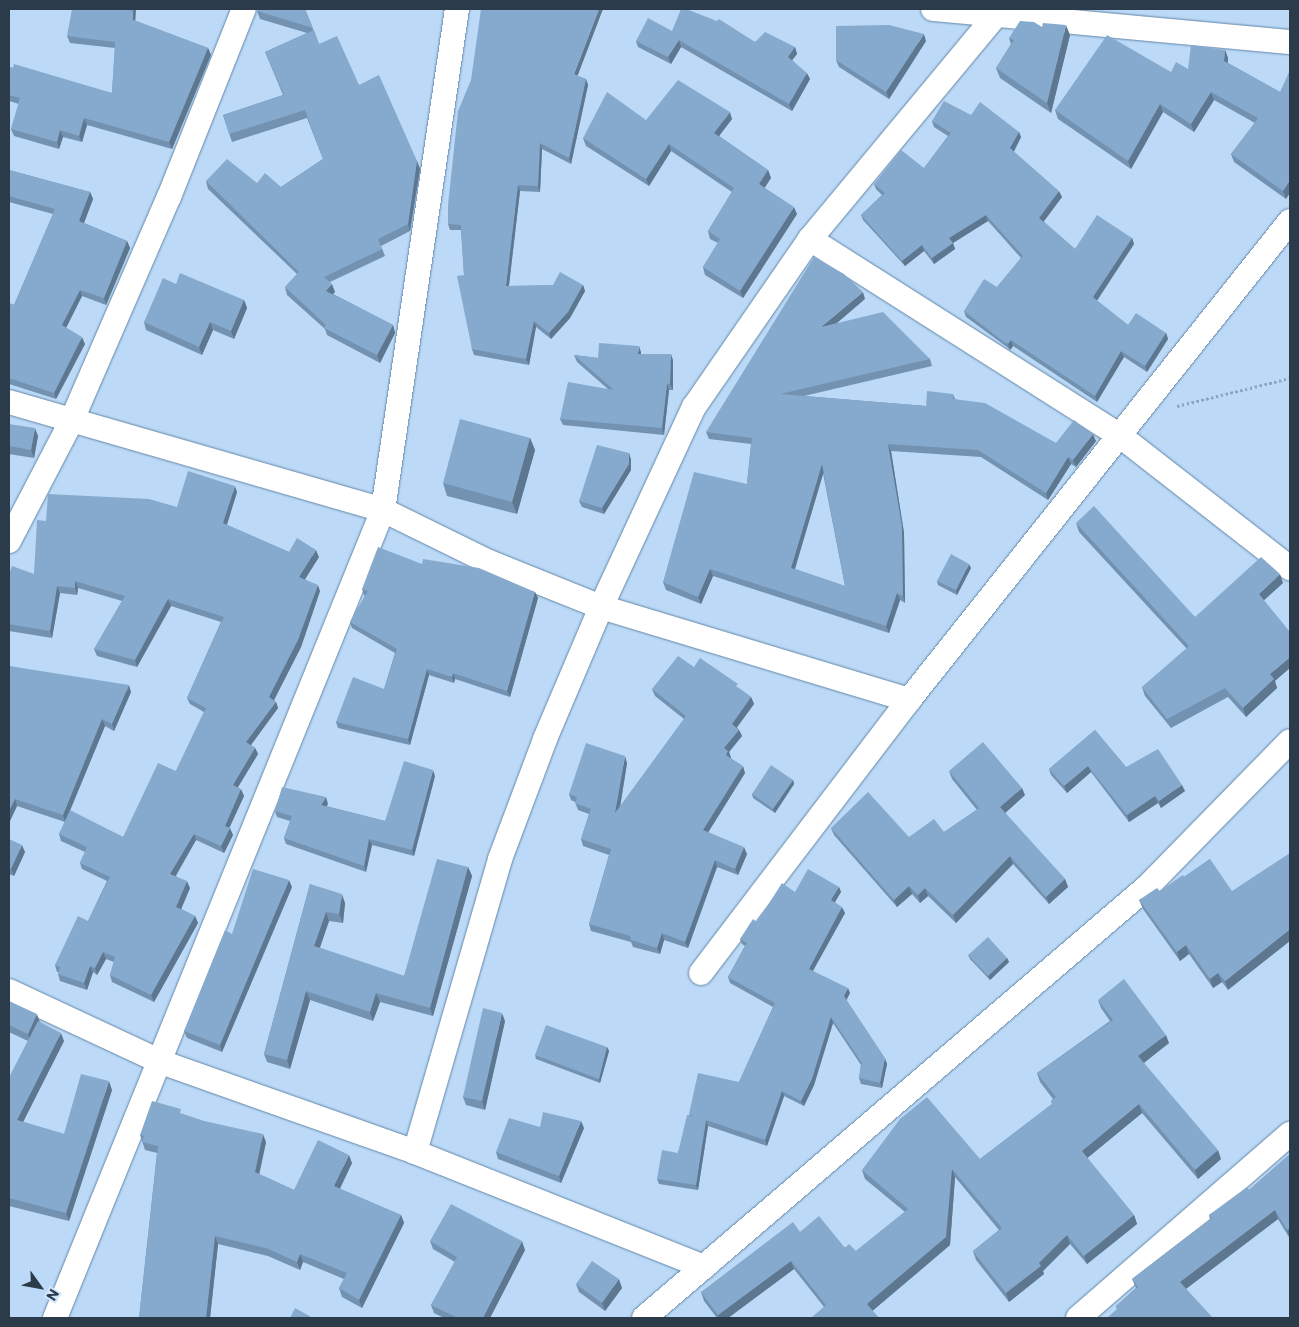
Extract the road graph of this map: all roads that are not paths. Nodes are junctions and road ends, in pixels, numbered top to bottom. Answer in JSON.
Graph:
{"nodes":[{"id":1,"x":244,"y":9,"type":"edge"},
{"id":2,"x":457,"y":9,"type":"edge"},
{"id":3,"x":933,"y":9,"type":"edge"},
{"id":4,"x":999,"y":12,"type":"edge"},
{"id":5,"x":1290,"y":42,"type":"edge"},
{"id":6,"x":1290,"y":221,"type":"edge"},
{"id":7,"x":810,"y":239,"type":"junction"},
{"id":8,"x":9,"y":402,"type":"edge"},
{"id":9,"x":71,"y":422,"type":"junction"},
{"id":10,"x":1119,"y":435,"type":"junction"},
{"id":11,"x":383,"y":510,"type":"junction"},
{"id":12,"x":9,"y":541,"type":"edge"},
{"id":13,"x":1290,"y":568,"type":"edge"},
{"id":14,"x":601,"y":607,"type":"junction"},
{"id":15,"x":909,"y":700,"type":"junction"},
{"id":16,"x":1290,"y":741,"type":"edge"},
{"id":17,"x":701,"y":973,"type":"dead end"},
{"id":18,"x":9,"y":991,"type":"edge"},
{"id":19,"x":160,"y":1062,"type":"junction"},
{"id":20,"x":1290,"y":1134,"type":"edge"},
{"id":21,"x":415,"y":1152,"type":"junction"},
{"id":22,"x":704,"y":1267,"type":"junction"},
{"id":23,"x":646,"y":1317,"type":"edge"},
{"id":24,"x":55,"y":1318,"type":"edge"},
{"id":25,"x":1078,"y":1318,"type":"edge"}],
"edges":[{"from":1,"to":9,"type":"street"},
{"from":2,"to":11,"type":"street"},
{"from":3,"to":4,"type":"street"},
{"from":4,"to":5,"type":"street"},
{"from":4,"to":7,"type":"street"},
{"from":6,"to":10,"type":"street"},
{"from":7,"to":10,"type":"street"},
{"from":7,"to":14,"type":"street"},
{"from":8,"to":9,"type":"street"},
{"from":9,"to":11,"type":"street"},
{"from":9,"to":12,"type":"street"},
{"from":10,"to":13,"type":"street"},
{"from":10,"to":15,"type":"street"},
{"from":11,"to":14,"type":"street"},
{"from":11,"to":19,"type":"street"},
{"from":14,"to":15,"type":"street"},
{"from":14,"to":21,"type":"street"},
{"from":15,"to":17,"type":"street"},
{"from":16,"to":22,"type":"street"},
{"from":18,"to":19,"type":"street"},
{"from":19,"to":21,"type":"street"},
{"from":19,"to":24,"type":"street"},
{"from":20,"to":25,"type":"street"},
{"from":21,"to":22,"type":"street"},
{"from":22,"to":23,"type":"street"}]}
